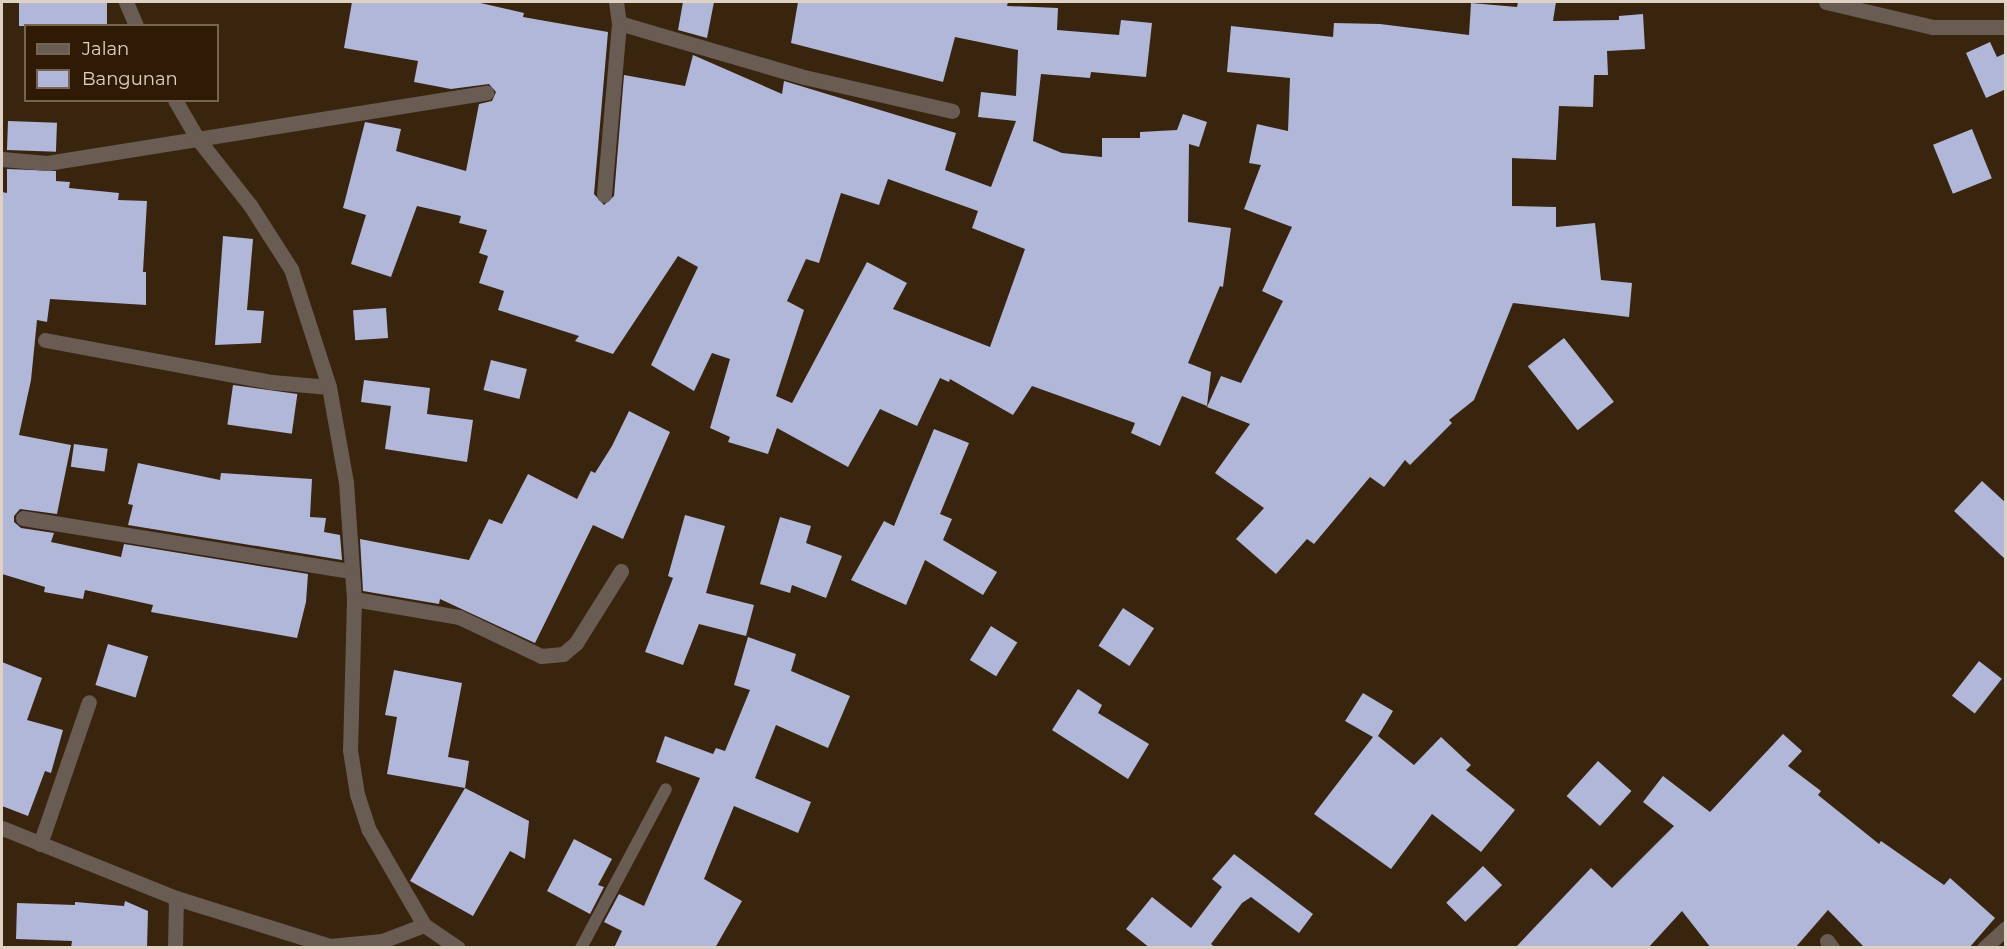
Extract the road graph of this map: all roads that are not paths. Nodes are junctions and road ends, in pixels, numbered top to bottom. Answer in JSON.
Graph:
{"nodes":[{"id":1,"x":126,"y":2,"type":"edge"},
{"id":2,"x":616,"y":2,"type":"edge"},
{"id":3,"x":1826,"y":2,"type":"edge"},
{"id":4,"x":619,"y":23,"type":"junction"},
{"id":5,"x":135,"y":24,"type":"edge"},
{"id":6,"x":2006,"y":27,"type":"edge"},
{"id":7,"x":486,"y":93,"type":"dead end"},
{"id":8,"x":176,"y":102,"type":"edge"},
{"id":9,"x":952,"y":111,"type":"dead end"},
{"id":10,"x":197,"y":138,"type":"junction"},
{"id":11,"x":2,"y":159,"type":"edge"},
{"id":12,"x":604,"y":195,"type":"dead end"},
{"id":13,"x":45,"y":340,"type":"dead end"},
{"id":14,"x":328,"y":387,"type":"junction"},
{"id":15,"x":24,"y":518,"type":"dead end"},
{"id":16,"x":351,"y":571,"type":"junction"},
{"id":17,"x":621,"y":571,"type":"dead end"},
{"id":18,"x":354,"y":599,"type":"junction"},
{"id":19,"x":89,"y":702,"type":"dead end"},
{"id":20,"x":666,"y":789,"type":"dead end"},
{"id":21,"x":2,"y":828,"type":"edge"},
{"id":22,"x":40,"y":844,"type":"junction"},
{"id":23,"x":176,"y":898,"type":"junction"},
{"id":24,"x":424,"y":925,"type":"junction"},
{"id":25,"x":2006,"y":928,"type":"edge"},
{"id":26,"x":330,"y":947,"type":"edge"},
{"id":27,"x":175,"y":948,"type":"edge"},
{"id":28,"x":458,"y":948,"type":"edge"},
{"id":29,"x":581,"y":948,"type":"edge"},
{"id":30,"x":1984,"y":948,"type":"edge"}],
"edges":[{"from":1,"to":5,"type":"street"},
{"from":2,"to":4,"type":"street"},
{"from":3,"to":6,"type":"street"},
{"from":4,"to":9,"type":"street"},
{"from":4,"to":12,"type":"street"},
{"from":7,"to":10,"type":"street"},
{"from":8,"to":10,"type":"street"},
{"from":10,"to":11,"type":"street"},
{"from":10,"to":14,"type":"street"},
{"from":13,"to":14,"type":"street"},
{"from":14,"to":16,"type":"street"},
{"from":15,"to":16,"type":"street"},
{"from":16,"to":18,"type":"street"},
{"from":17,"to":18,"type":"street"},
{"from":18,"to":24,"type":"street"},
{"from":19,"to":22,"type":"street"},
{"from":20,"to":29,"type":"lane"},
{"from":21,"to":22,"type":"street"},
{"from":22,"to":23,"type":"street"},
{"from":23,"to":26,"type":"street"},
{"from":23,"to":27,"type":"street"},
{"from":24,"to":26,"type":"street"},
{"from":24,"to":28,"type":"street"},
{"from":25,"to":30,"type":"street"}]}
